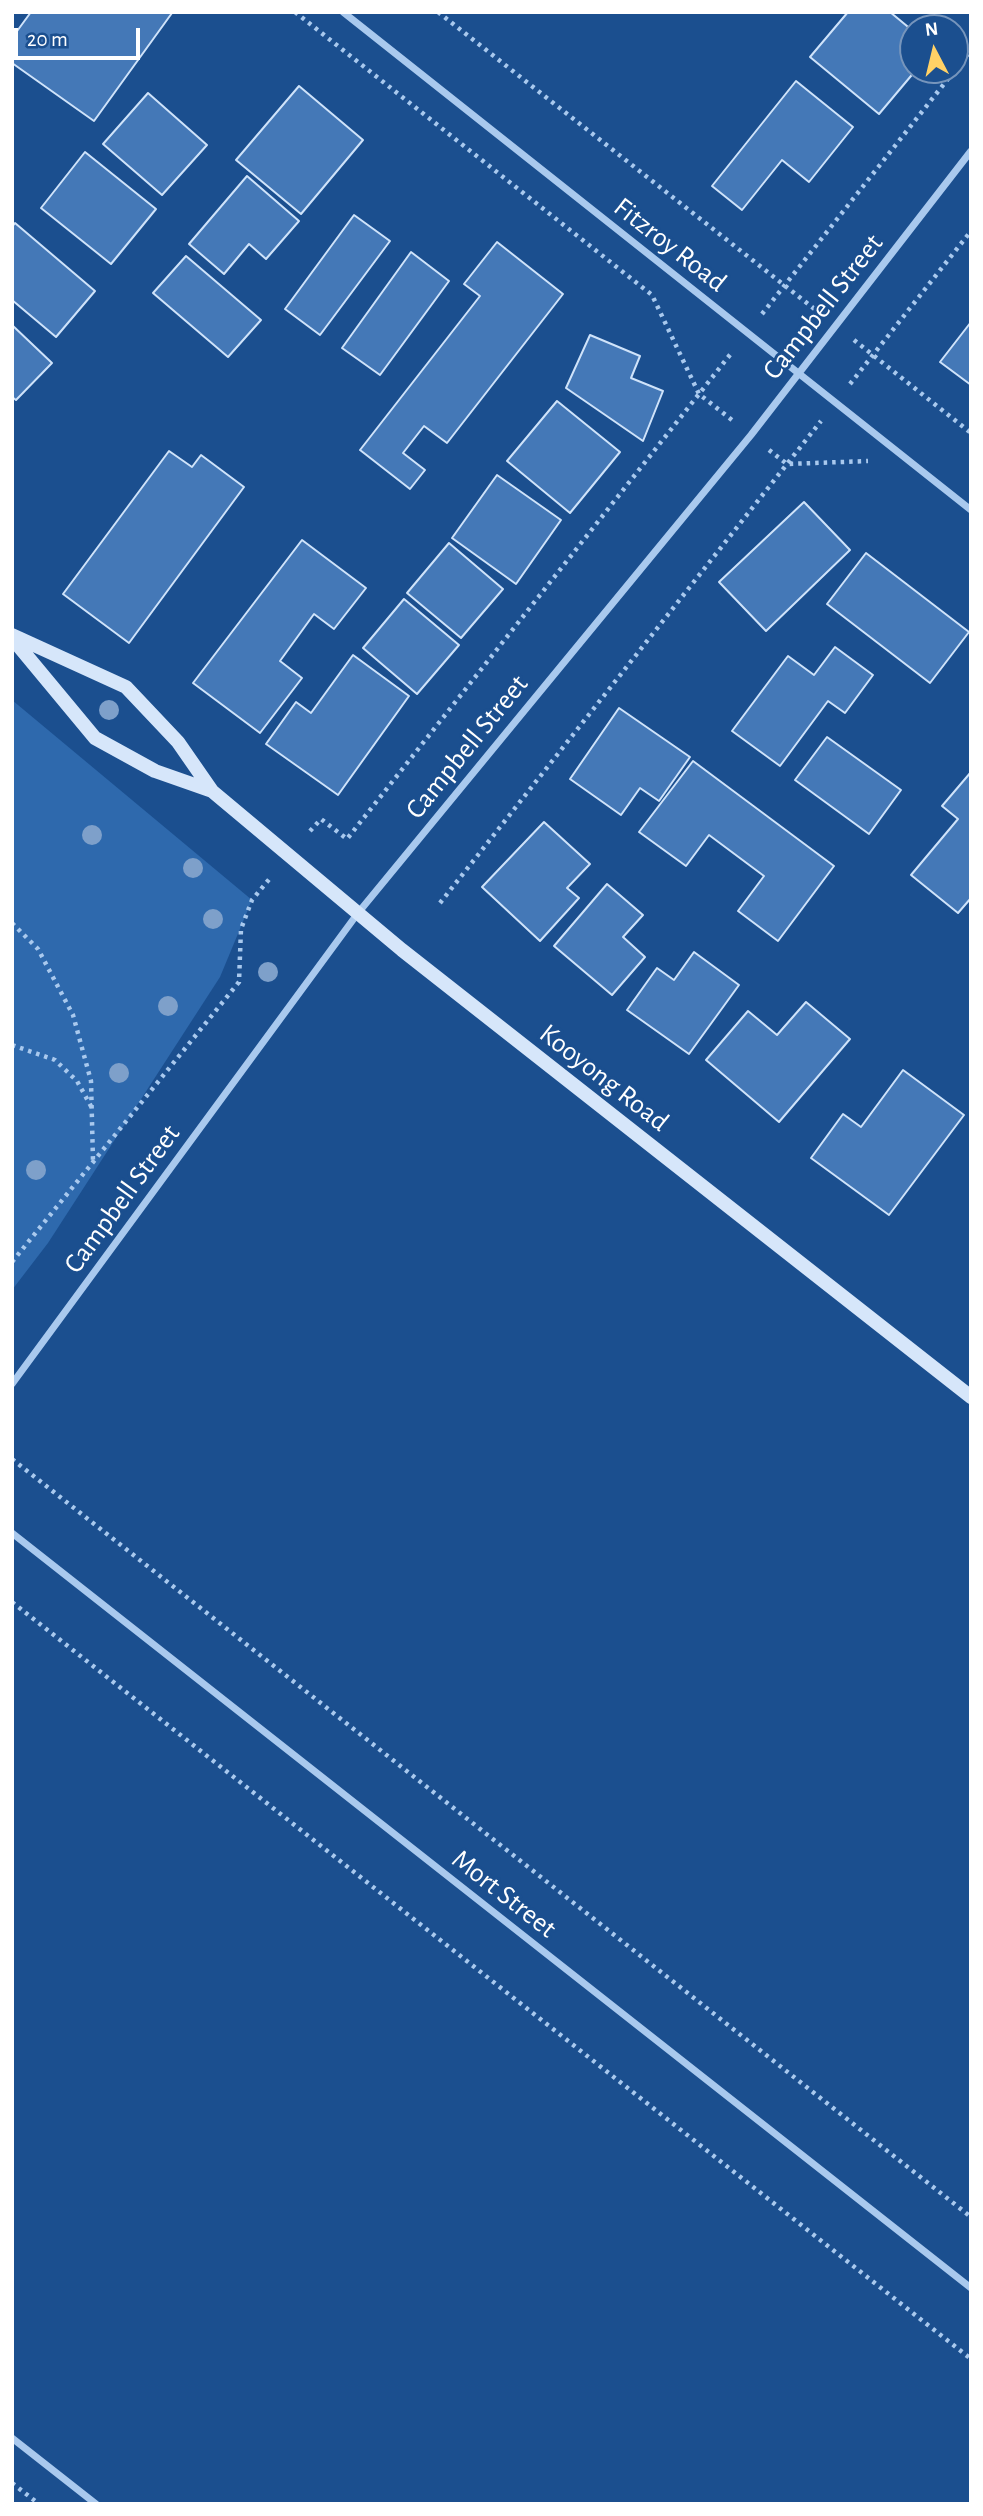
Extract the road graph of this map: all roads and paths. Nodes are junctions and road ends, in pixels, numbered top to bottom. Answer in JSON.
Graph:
{"nodes":[{"id":1,"x":295,"y":12,"type":"edge"},
{"id":2,"x":343,"y":12,"type":"edge"},
{"id":3,"x":438,"y":12,"type":"edge"},
{"id":4,"x":944,"y":84,"type":"edge"},
{"id":5,"x":971,"y":151,"type":"edge"},
{"id":6,"x":971,"y":231,"type":"edge"},
{"id":7,"x":784,"y":285,"type":"junction"},
{"id":8,"x":835,"y":326,"type":"junction"},
{"id":9,"x":747,"y":333,"type":"junction"},
{"id":10,"x":873,"y":355,"type":"junction"},
{"id":11,"x":798,"y":374,"type":"junction"},
{"id":12,"x":699,"y":394,"type":"junction"},
{"id":13,"x":835,"y":403,"type":"junction"},
{"id":14,"x":971,"y":433,"type":"edge"},
{"id":15,"x":751,"y":435,"type":"junction"},
{"id":16,"x":871,"y":461,"type":"dead end"},
{"id":17,"x":787,"y":464,"type":"junction"},
{"id":18,"x":971,"y":510,"type":"edge"},
{"id":19,"x":12,"y":636,"type":"edge"},
{"id":20,"x":212,"y":791,"type":"junction"},
{"id":21,"x":310,"y":831,"type":"dead end"},
{"id":22,"x":271,"y":877,"type":"dead end"},
{"id":23,"x":440,"y":903,"type":"dead end"},
{"id":24,"x":358,"y":913,"type":"junction"},
{"id":25,"x":12,"y":923,"type":"edge"},
{"id":26,"x":12,"y":1045,"type":"edge"},
{"id":27,"x":92,"y":1108,"type":"junction"},
{"id":28,"x":93,"y":1162,"type":"junction"},
{"id":29,"x":12,"y":1262,"type":"edge"},
{"id":30,"x":12,"y":1384,"type":"edge"},
{"id":31,"x":971,"y":1397,"type":"edge"},
{"id":32,"x":12,"y":1459,"type":"edge"},
{"id":33,"x":12,"y":1533,"type":"edge"},
{"id":34,"x":12,"y":1602,"type":"edge"},
{"id":35,"x":971,"y":2217,"type":"edge"},
{"id":36,"x":971,"y":2288,"type":"edge"},
{"id":37,"x":971,"y":2359,"type":"edge"},
{"id":38,"x":12,"y":2438,"type":"edge"},
{"id":39,"x":12,"y":2483,"type":"edge"},
{"id":40,"x":39,"y":2504,"type":"edge"},
{"id":41,"x":96,"y":2504,"type":"edge"}],
"edges":[{"from":1,"to":12,"type":"path"},
{"from":2,"to":9,"type":"street","name":"Fitzroy Road"},
{"from":3,"to":7,"type":"path"},
{"from":4,"to":7,"type":"path"},
{"from":5,"to":8,"type":"street","name":"Campbell Street"},
{"from":6,"to":10,"type":"path"},
{"from":7,"to":8,"type":"path"},
{"from":7,"to":9,"type":"path"},
{"from":8,"to":10,"type":"path"},
{"from":8,"to":11,"type":"street","name":"Campbell Street"},
{"from":9,"to":11,"type":"street","name":"Fitzroy Road"},
{"from":9,"to":12,"type":"path"},
{"from":10,"to":13,"type":"path"},
{"from":10,"to":14,"type":"path"},
{"from":11,"to":13,"type":"street","name":"Fitzroy Road"},
{"from":11,"to":15,"type":"street","name":"Campbell Street"},
{"from":12,"to":15,"type":"path"},
{"from":12,"to":21,"type":"path"},
{"from":13,"to":17,"type":"path"},
{"from":13,"to":18,"type":"street","name":"Fitzroy Road"},
{"from":15,"to":17,"type":"path"},
{"from":15,"to":24,"type":"street","name":"Campbell Street"},
{"from":16,"to":17,"type":"path"},
{"from":17,"to":23,"type":"path"},
{"from":19,"to":20,"type":"street","name":"Kooyong Road"},
{"from":19,"to":20,"type":"street","name":"Kooyong Road"},
{"from":20,"to":24,"type":"street","name":"Kooyong Road"},
{"from":22,"to":28,"type":"path"},
{"from":24,"to":30,"type":"street","name":"Campbell Street"},
{"from":24,"to":31,"type":"street","name":"Kooyong Road"},
{"from":25,"to":27,"type":"path"},
{"from":26,"to":27,"type":"path"},
{"from":27,"to":28,"type":"path"},
{"from":28,"to":29,"type":"path"},
{"from":32,"to":35,"type":"path"},
{"from":33,"to":36,"type":"street","name":"Mort Street"},
{"from":34,"to":37,"type":"path"},
{"from":38,"to":41,"type":"street"},
{"from":39,"to":40,"type":"path"}]}
